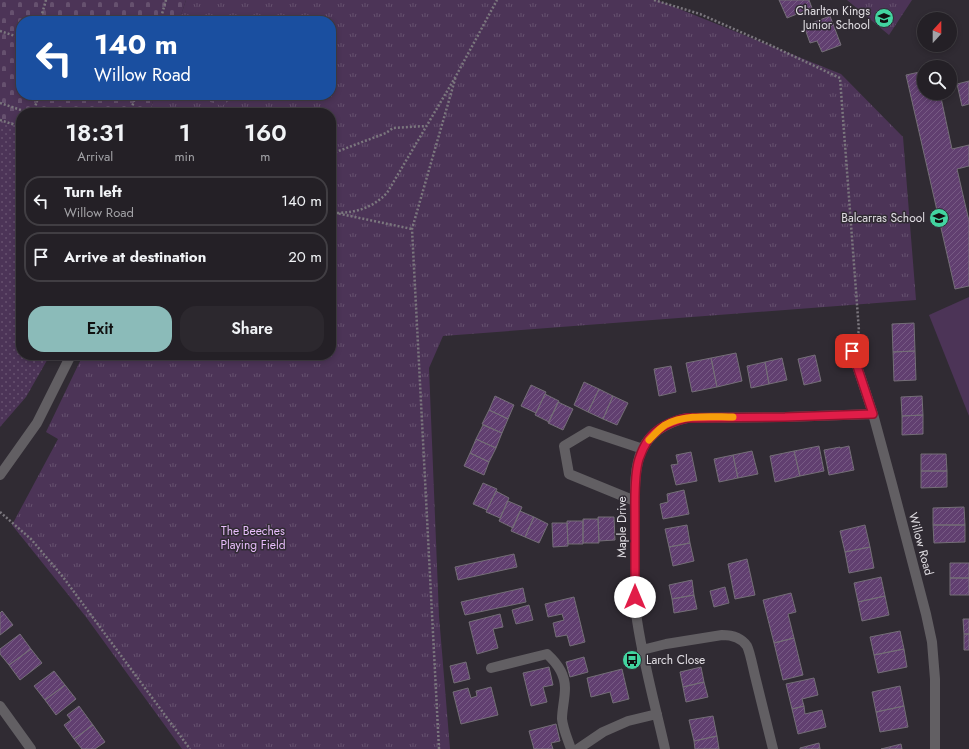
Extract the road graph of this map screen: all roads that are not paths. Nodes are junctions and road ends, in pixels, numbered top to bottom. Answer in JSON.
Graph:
{"nodes":[{"id":1,"x":852,"y":351,"type":"road end"},
{"id":2,"x":69,"y":360,"type":"edge"},
{"id":3,"x":873,"y":414,"type":"junction"},
{"id":4,"x":643,"y":449,"type":"junction"},
{"id":5,"x":0,"y":476,"type":"edge"},
{"id":6,"x":635,"y":501,"type":"junction"},
{"id":7,"x":642,"y":650,"type":"junction"},
{"id":8,"x":491,"y":668,"type":"dead end"},
{"id":9,"x":0,"y":706,"type":"edge"},
{"id":10,"x":657,"y":714,"type":"junction"},
{"id":11,"x":31,"y":749,"type":"edge"},
{"id":12,"x":571,"y":749,"type":"edge"},
{"id":13,"x":578,"y":749,"type":"edge"},
{"id":14,"x":665,"y":749,"type":"edge"},
{"id":15,"x":773,"y":749,"type":"edge"},
{"id":16,"x":935,"y":749,"type":"edge"}],
"edges":[{"from":1,"to":3,"type":"street","name":"Willow Road"},
{"from":2,"to":5,"type":"street"},
{"from":3,"to":4,"type":"street","name":"Maple Drive"},
{"from":3,"to":16,"type":"street","name":"Willow Road"},
{"from":4,"to":6,"type":"street","name":"Maple Drive"},
{"from":4,"to":6,"type":"street"},
{"from":6,"to":7,"type":"street","name":"Maple Drive"},
{"from":7,"to":10,"type":"street","name":"Maple Drive"},
{"from":7,"to":15,"type":"street"},
{"from":8,"to":12,"type":"street"},
{"from":9,"to":11,"type":"street"},
{"from":10,"to":13,"type":"street"},
{"from":10,"to":14,"type":"street","name":"Maple Drive"}]}
